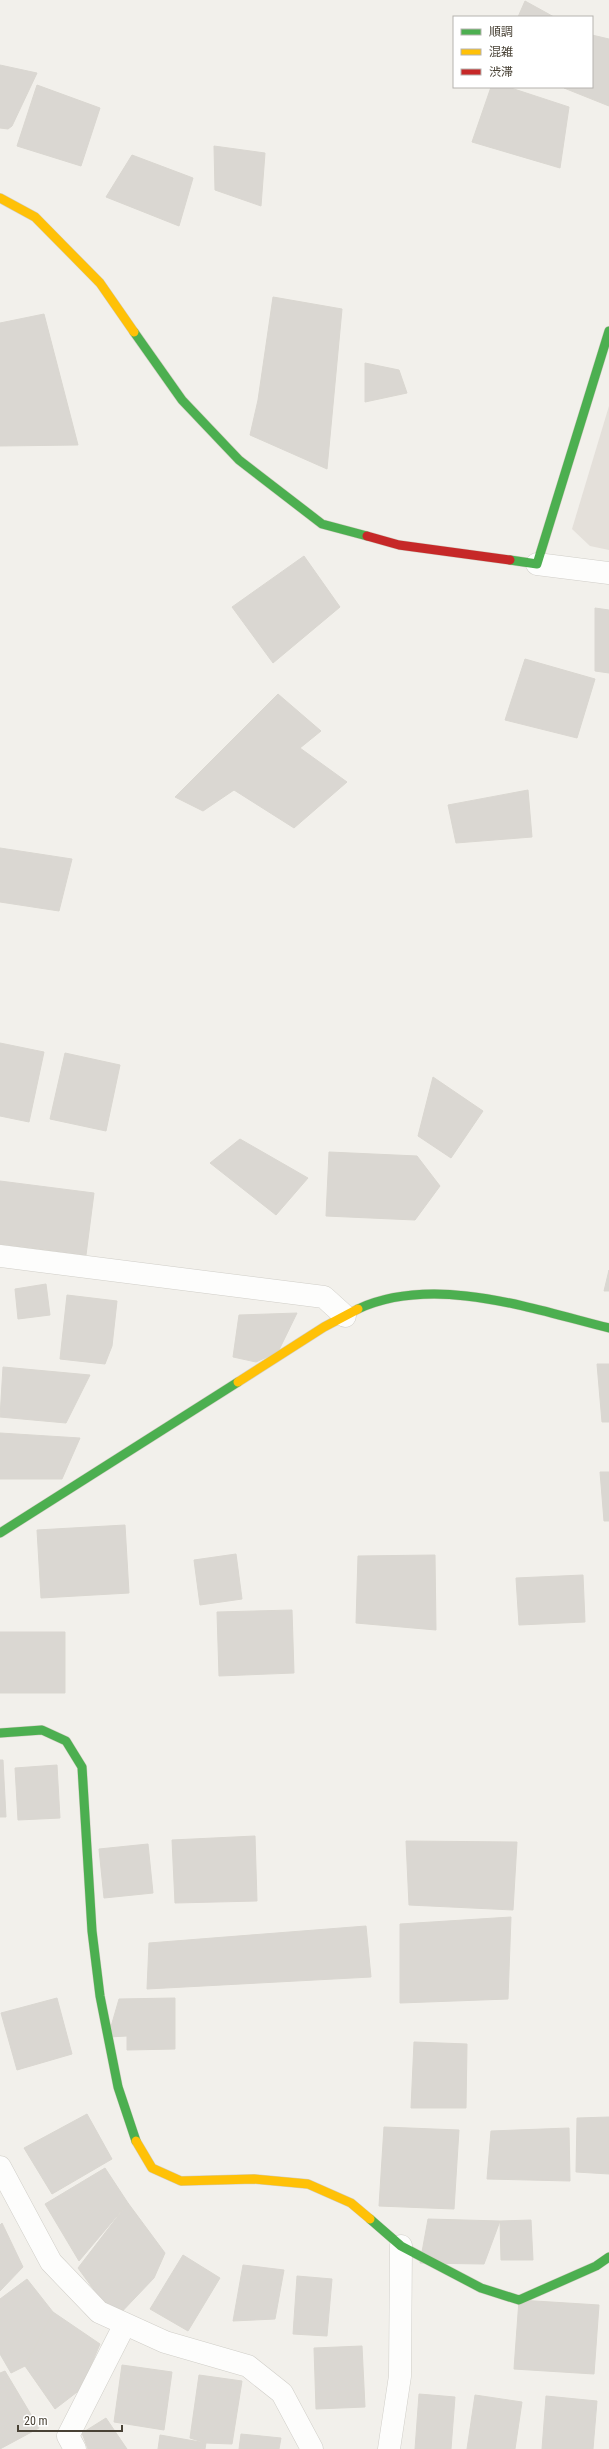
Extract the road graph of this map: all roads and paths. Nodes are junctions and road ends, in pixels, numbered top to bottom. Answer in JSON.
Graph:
{"nodes":[{"id":1,"x":0,"y":198,"type":"edge"},
{"id":2,"x":609,"y":331,"type":"edge"},
{"id":3,"x":538,"y":564,"type":"junction"},
{"id":4,"x":609,"y":573,"type":"edge"},
{"id":5,"x":0,"y":1256,"type":"edge"},
{"id":6,"x":345,"y":1316,"type":"junction"},
{"id":7,"x":609,"y":1328,"type":"edge"},
{"id":8,"x":0,"y":1532,"type":"edge"},
{"id":9,"x":0,"y":1733,"type":"edge"},
{"id":10,"x":0,"y":2167,"type":"edge"},
{"id":11,"x":400,"y":2246,"type":"junction"},
{"id":12,"x":609,"y":2257,"type":"edge"},
{"id":13,"x":125,"y":2324,"type":"junction"},
{"id":14,"x":75,"y":2449,"type":"edge"},
{"id":15,"x":312,"y":2449,"type":"edge"},
{"id":16,"x":389,"y":2449,"type":"edge"}],
"edges":[{"from":1,"to":3,"type":"street"},
{"from":2,"to":3,"type":"street"},
{"from":3,"to":4,"type":"street"},
{"from":5,"to":6,"type":"street"},
{"from":6,"to":7,"type":"street"},
{"from":6,"to":8,"type":"street"},
{"from":9,"to":11,"type":"street"},
{"from":10,"to":13,"type":"street"},
{"from":11,"to":12,"type":"street"},
{"from":11,"to":16,"type":"street"},
{"from":13,"to":14,"type":"street"},
{"from":13,"to":15,"type":"street"}]}
